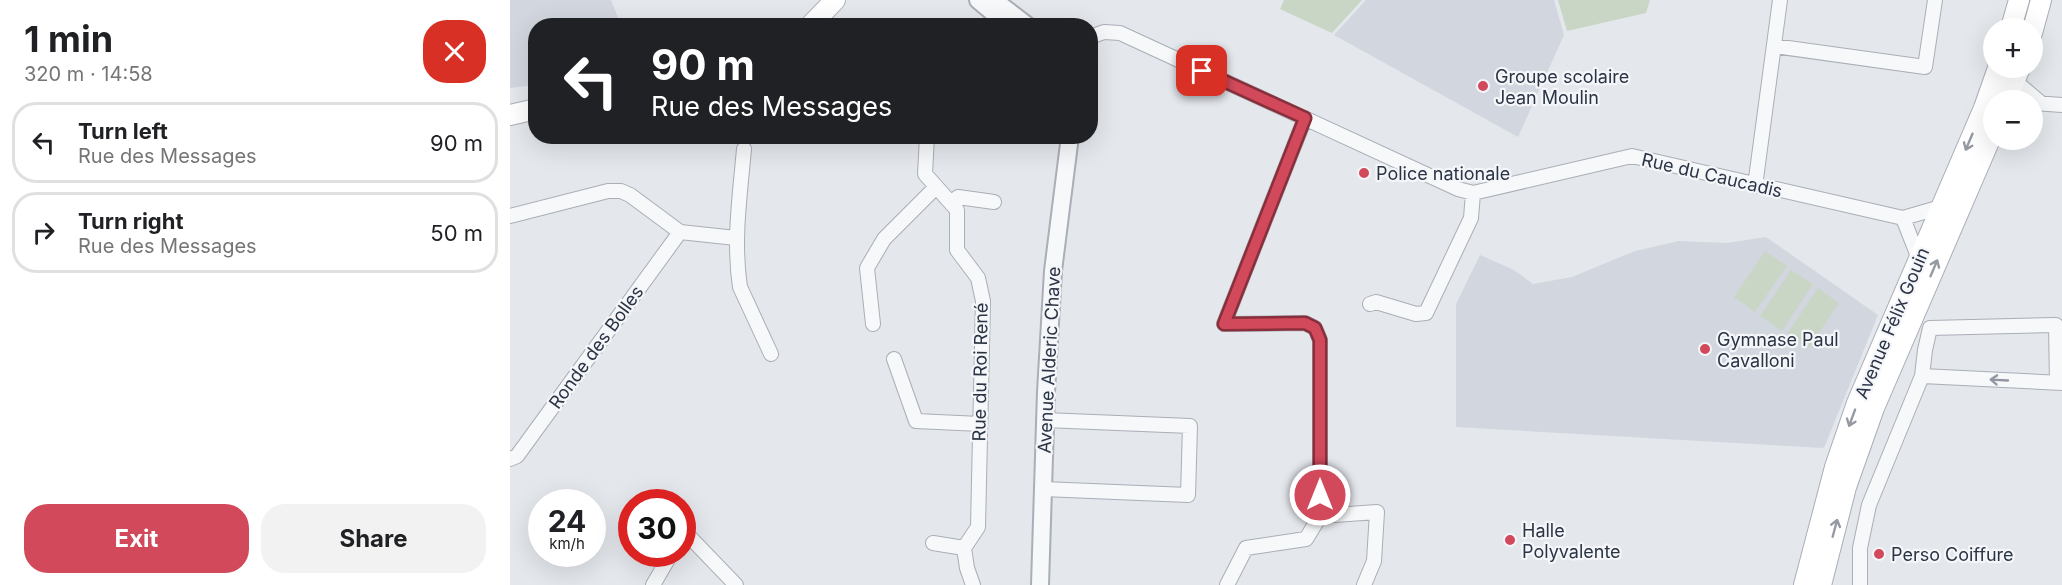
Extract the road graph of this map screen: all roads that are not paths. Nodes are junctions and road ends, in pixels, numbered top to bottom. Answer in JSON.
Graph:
{"nodes":[{"id":1,"x":835,"y":0,"type":"edge"},
{"id":2,"x":978,"y":0,"type":"edge"},
{"id":3,"x":994,"y":0,"type":"edge"},
{"id":4,"x":1780,"y":0,"type":"edge"},
{"id":5,"x":1935,"y":0,"type":"edge"},
{"id":6,"x":2019,"y":0,"type":"edge"},
{"id":7,"x":2041,"y":0,"type":"edge"},
{"id":8,"x":817,"y":18,"type":"edge"},
{"id":9,"x":999,"y":18,"type":"edge"},
{"id":10,"x":1018,"y":18,"type":"edge"},
{"id":11,"x":2014,"y":18,"type":"edge"},
{"id":12,"x":2036,"y":18,"type":"edge"},
{"id":13,"x":1098,"y":34,"type":"edge"},
{"id":14,"x":1774,"y":46,"type":"junction"},
{"id":15,"x":1994,"y":78,"type":"edge"},
{"id":16,"x":2043,"y":103,"type":"edge"},
{"id":17,"x":2062,"y":105,"type":"edge"},
{"id":18,"x":528,"y":111,"type":"edge"},
{"id":19,"x":510,"y":115,"type":"edge"},
{"id":20,"x":1305,"y":118,"type":"junction"},
{"id":21,"x":927,"y":144,"type":"edge"},
{"id":22,"x":1069,"y":144,"type":"edge"},
{"id":23,"x":744,"y":149,"type":"dead end"},
{"id":24,"x":1985,"y":150,"type":"edge"},
{"id":25,"x":1755,"y":186,"type":"junction"},
{"id":26,"x":936,"y":187,"type":"junction"},
{"id":27,"x":1479,"y":192,"type":"junction"},
{"id":28,"x":994,"y":202,"type":"dead end"},
{"id":29,"x":951,"y":203,"type":"junction"},
{"id":30,"x":1941,"y":207,"type":"junction"},
{"id":31,"x":510,"y":216,"type":"edge"},
{"id":32,"x":1903,"y":218,"type":"junction"},
{"id":33,"x":680,"y":232,"type":"junction"},
{"id":34,"x":736,"y":238,"type":"junction"},
{"id":35,"x":1919,"y":259,"type":"junction"},
{"id":36,"x":1370,"y":304,"type":"dead end"},
{"id":37,"x":1915,"y":312,"type":"junction"},
{"id":38,"x":873,"y":324,"type":"dead end"},
{"id":39,"x":1930,"y":328,"type":"junction"},
{"id":40,"x":771,"y":354,"type":"dead end"},
{"id":41,"x":894,"y":359,"type":"dead end"},
{"id":42,"x":1922,"y":376,"type":"junction"},
{"id":43,"x":2060,"y":383,"type":"edge"},
{"id":44,"x":1045,"y":420,"type":"junction"},
{"id":45,"x":980,"y":424,"type":"junction"},
{"id":46,"x":510,"y":459,"type":"edge"},
{"id":47,"x":1043,"y":489,"type":"junction"},
{"id":48,"x":1320,"y":516,"type":"junction"},
{"id":49,"x":696,"y":543,"type":"edge"},
{"id":50,"x":933,"y":543,"type":"dead end"},
{"id":51,"x":964,"y":548,"type":"junction"},
{"id":52,"x":663,"y":567,"type":"edge"},
{"id":53,"x":653,"y":585,"type":"edge"},
{"id":54,"x":736,"y":585,"type":"edge"},
{"id":55,"x":973,"y":585,"type":"edge"},
{"id":56,"x":1040,"y":585,"type":"edge"},
{"id":57,"x":1227,"y":585,"type":"edge"},
{"id":58,"x":1364,"y":585,"type":"edge"},
{"id":59,"x":1804,"y":585,"type":"edge"},
{"id":60,"x":1821,"y":585,"type":"edge"},
{"id":61,"x":1860,"y":585,"type":"edge"}],
"edges":[{"from":1,"to":8,"type":"main road"},
{"from":2,"to":9,"type":"street"},
{"from":3,"to":10,"type":"street"},
{"from":4,"to":14,"type":"street"},
{"from":5,"to":14,"type":"street"},
{"from":6,"to":11,"type":"main road"},
{"from":7,"to":12,"type":"main road"},
{"from":13,"to":20,"type":"street"},
{"from":14,"to":25,"type":"street"},
{"from":15,"to":30,"type":"main road","name":"Avenue Félix Gouin","one_way":true},
{"from":16,"to":17,"type":"street"},
{"from":18,"to":19,"type":"main road"},
{"from":20,"to":27,"type":"street"},
{"from":20,"to":48,"type":"street"},
{"from":21,"to":26,"type":"street"},
{"from":22,"to":44,"type":"street","name":"Avenue Alderic Chave"},
{"from":23,"to":34,"type":"street"},
{"from":37,"to":24,"type":"main road","name":"Avenue Félix Gouin","one_way":true},
{"from":25,"to":27,"type":"street","name":"Rue du Caucadis"},
{"from":25,"to":32,"type":"street","name":"Rue du Caucadis"},
{"from":26,"to":29,"type":"street"},
{"from":26,"to":38,"type":"street"},
{"from":27,"to":36,"type":"street"},
{"from":28,"to":29,"type":"street"},
{"from":29,"to":45,"type":"street","name":"Rue du Roi René"},
{"from":30,"to":32,"type":"street","name":"Rue du Caucadis"},
{"from":30,"to":35,"type":"main road","name":"Avenue Félix Gouin"},
{"from":31,"to":33,"type":"street"},
{"from":32,"to":35,"type":"street"},
{"from":33,"to":34,"type":"street"},
{"from":33,"to":46,"type":"street","name":"Ronde des Bolles"},
{"from":34,"to":40,"type":"street"},
{"from":35,"to":59,"type":"main road","name":"Avenue Félix Gouin","one_way":true},
{"from":37,"to":39,"type":"street"},
{"from":60,"to":37,"type":"main road","name":"Avenue Félix Gouin","one_way":true},
{"from":39,"to":42,"type":"street"},
{"from":39,"to":43,"type":"street"},
{"from":41,"to":45,"type":"street"},
{"from":43,"to":42,"type":"street","one_way":true},
{"from":42,"to":61,"type":"street"},
{"from":44,"to":47,"type":"street","name":"Avenue Alderic Chave"},
{"from":44,"to":47,"type":"street"},
{"from":45,"to":51,"type":"street","name":"Rue du Roi René"},
{"from":47,"to":56,"type":"street","name":"Avenue Alderic Chave"},
{"from":48,"to":57,"type":"street"},
{"from":48,"to":58,"type":"street"},
{"from":49,"to":54,"type":"street"},
{"from":50,"to":51,"type":"street"},
{"from":51,"to":55,"type":"street"},
{"from":52,"to":53,"type":"street"}]}
